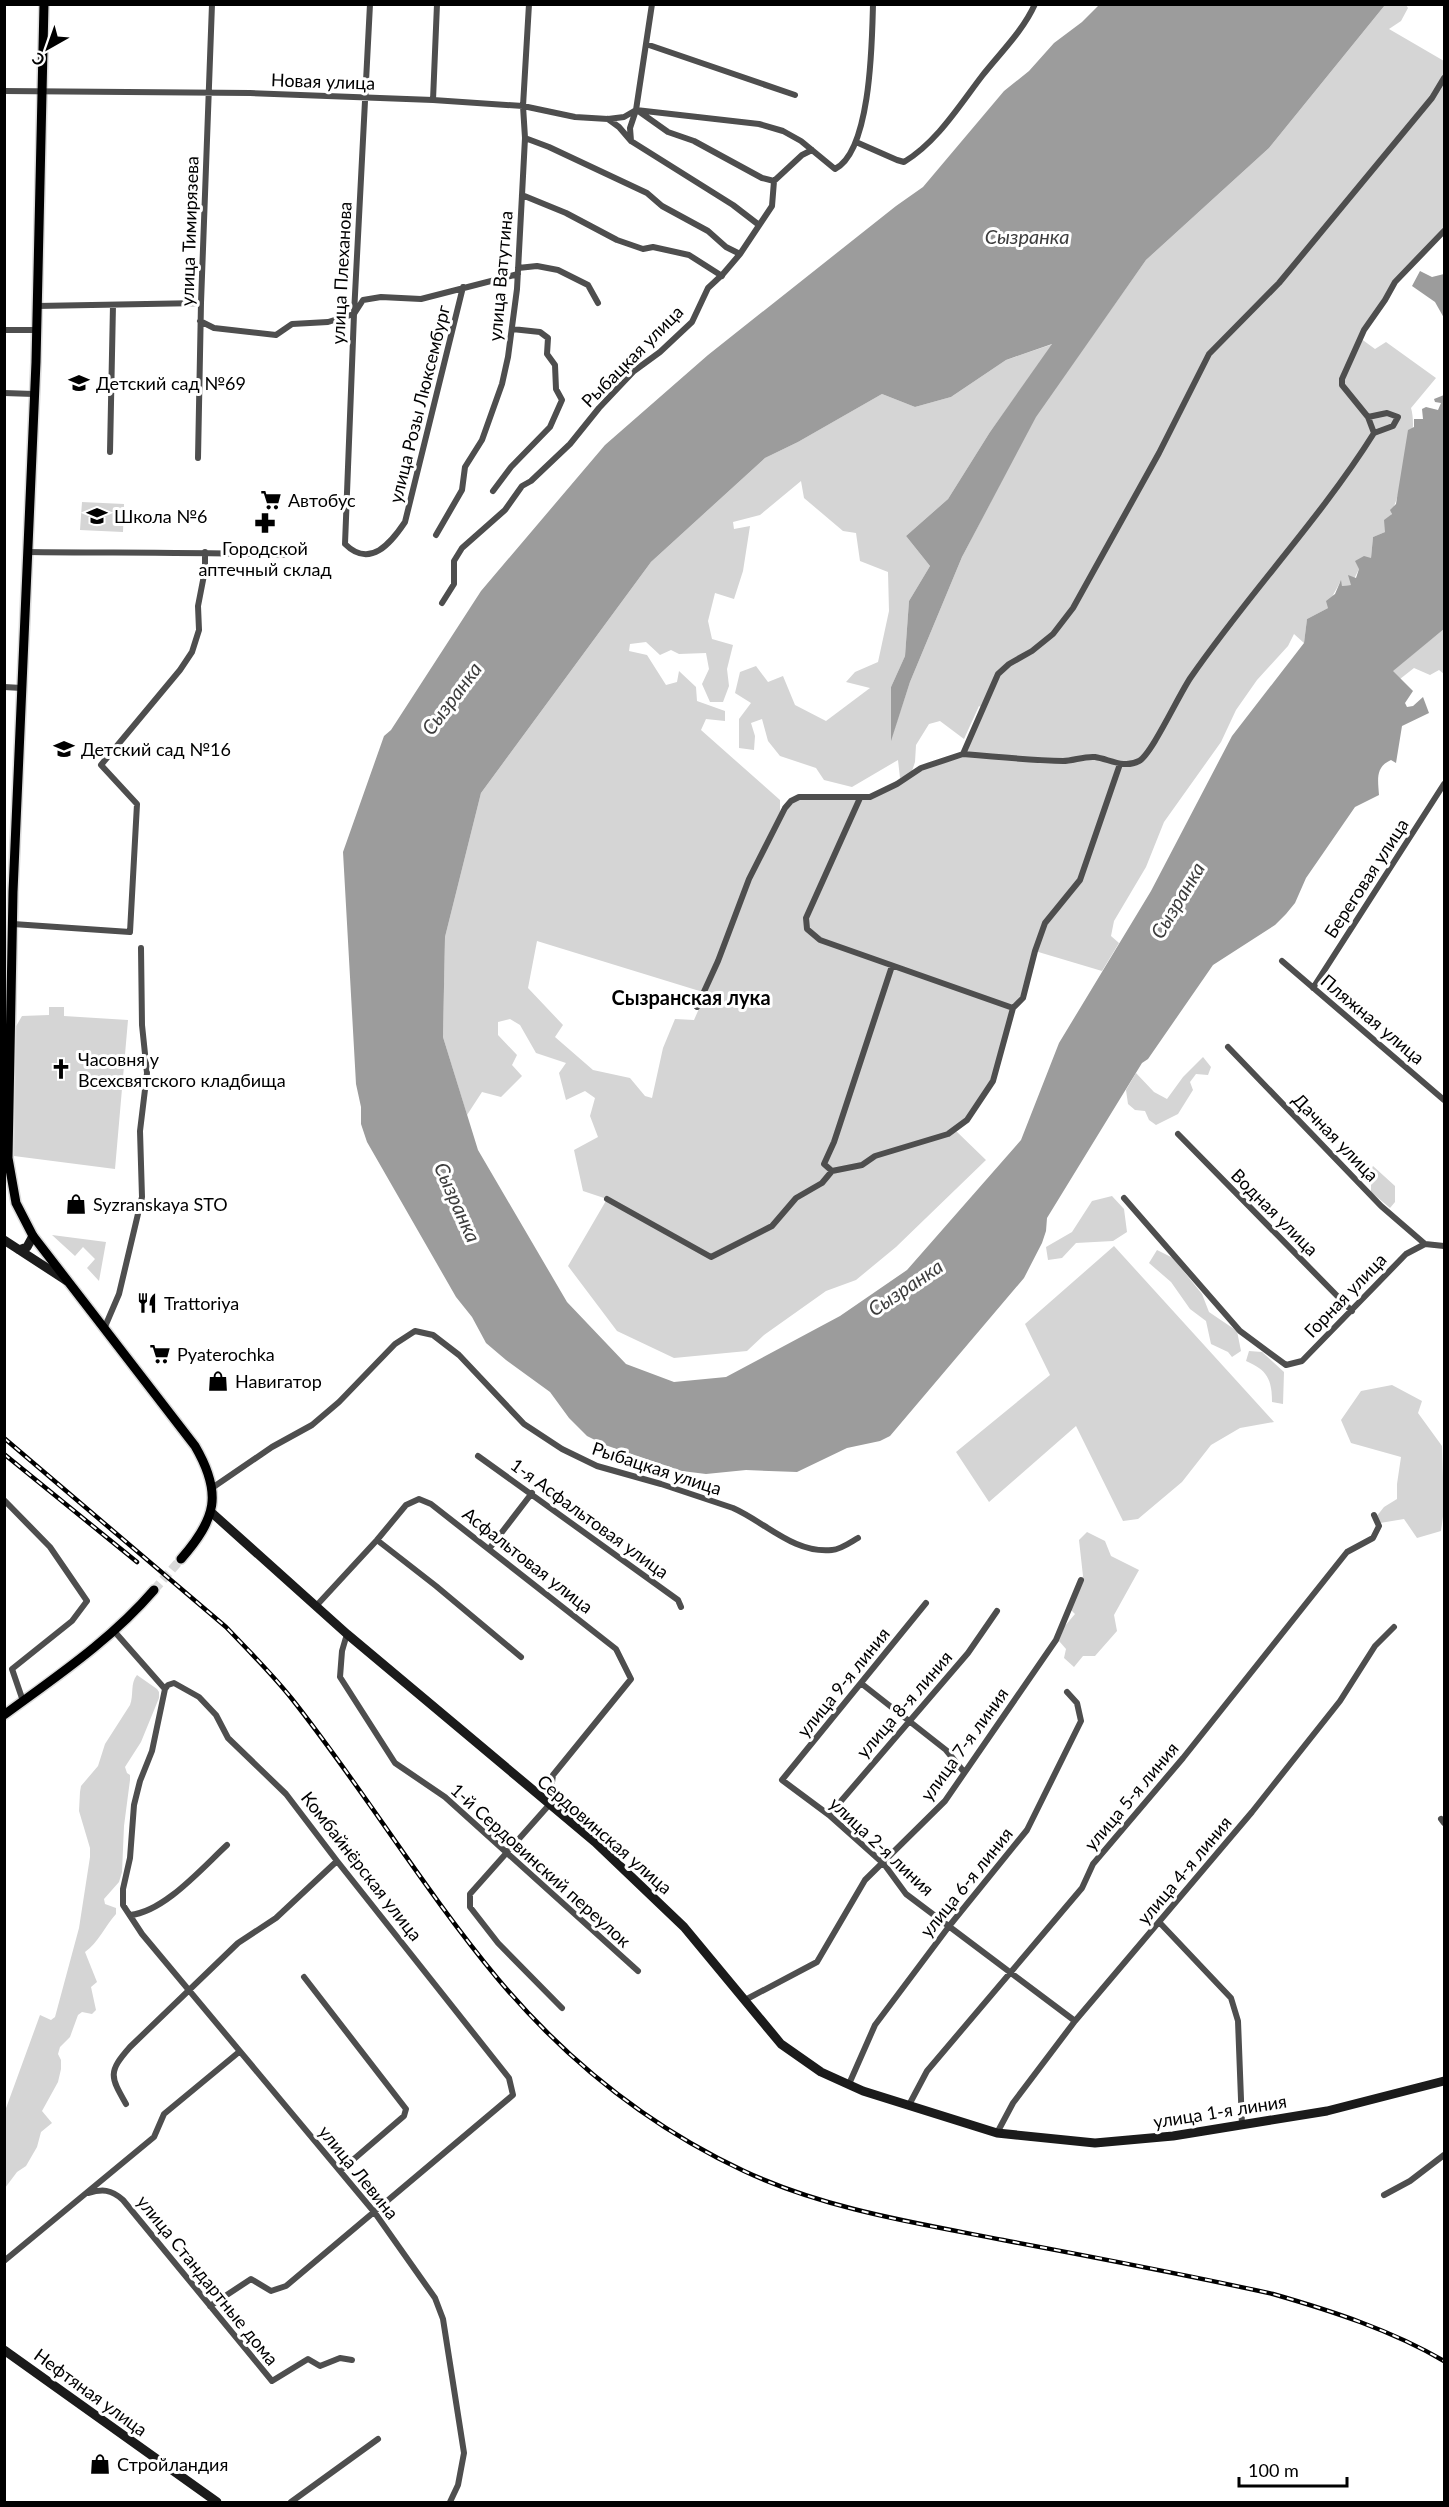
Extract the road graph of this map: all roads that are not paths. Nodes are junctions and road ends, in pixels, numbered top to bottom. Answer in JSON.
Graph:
{"nodes":[{"id":1,"x":44,"y":4,"type":"edge"},
{"id":2,"x":212,"y":4,"type":"edge"},
{"id":3,"x":370,"y":4,"type":"edge"},
{"id":4,"x":437,"y":4,"type":"edge"},
{"id":5,"x":529,"y":4,"type":"edge"},
{"id":6,"x":652,"y":4,"type":"edge"},
{"id":7,"x":873,"y":4,"type":"edge"},
{"id":8,"x":1035,"y":4,"type":"edge"},
{"id":9,"x":646,"y":44,"type":"junction"},
{"id":10,"x":1444,"y":78,"type":"edge"},
{"id":11,"x":4,"y":91,"type":"edge"},
{"id":12,"x":43,"y":93,"type":"junction"},
{"id":13,"x":209,"y":93,"type":"junction"},
{"id":14,"x":795,"y":95,"type":"dead end"},
{"id":15,"x":365,"y":98,"type":"junction"},
{"id":16,"x":433,"y":100,"type":"junction"},
{"id":17,"x":523,"y":106,"type":"junction"},
{"id":18,"x":636,"y":110,"type":"junction"},
{"id":19,"x":608,"y":119,"type":"junction"},
{"id":20,"x":525,"y":138,"type":"junction"},
{"id":21,"x":632,"y":141,"type":"junction"},
{"id":22,"x":856,"y":142,"type":"junction"},
{"id":23,"x":812,"y":150,"type":"junction"},
{"id":24,"x":774,"y":181,"type":"junction"},
{"id":25,"x":522,"y":195,"type":"junction"},
{"id":26,"x":759,"y":225,"type":"junction"},
{"id":27,"x":1444,"y":231,"type":"edge"},
{"id":28,"x":740,"y":254,"type":"junction"},
{"id":29,"x":518,"y":271,"type":"junction"},
{"id":30,"x":722,"y":276,"type":"junction"},
{"id":31,"x":463,"y":287,"type":"junction"},
{"id":32,"x":201,"y":303,"type":"junction"},
{"id":33,"x":598,"y":303,"type":"dead end"},
{"id":34,"x":114,"y":305,"type":"junction"},
{"id":35,"x":37,"y":306,"type":"junction"},
{"id":36,"x":354,"y":314,"type":"junction"},
{"id":37,"x":200,"y":321,"type":"junction"},
{"id":38,"x":512,"y":329,"type":"junction"},
{"id":39,"x":4,"y":330,"type":"edge"},
{"id":40,"x":36,"y":330,"type":"junction"},
{"id":41,"x":4,"y":393,"type":"edge"},
{"id":42,"x":34,"y":394,"type":"junction"},
{"id":43,"x":1368,"y":417,"type":"junction"},
{"id":44,"x":1374,"y":433,"type":"junction"},
{"id":45,"x":110,"y":452,"type":"dead end"},
{"id":46,"x":198,"y":458,"type":"dead end"},
{"id":47,"x":493,"y":491,"type":"dead end"},
{"id":48,"x":436,"y":535,"type":"dead end"},
{"id":49,"x":345,"y":544,"type":"joint"},
{"id":50,"x":27,"y":552,"type":"junction"},
{"id":51,"x":206,"y":552,"type":"junction"},
{"id":52,"x":285,"y":555,"type":"dead end"},
{"id":53,"x":441,"y":603,"type":"dead end"},
{"id":54,"x":4,"y":687,"type":"edge"},
{"id":55,"x":22,"y":688,"type":"junction"},
{"id":56,"x":963,"y":754,"type":"junction"},
{"id":57,"x":1120,"y":764,"type":"junction"},
{"id":58,"x":1444,"y":784,"type":"edge"},
{"id":59,"x":860,"y":798,"type":"junction"},
{"id":60,"x":9,"y":892,"type":"edge"},
{"id":61,"x":13,"y":924,"type":"junction"},
{"id":62,"x":141,"y":948,"type":"dead end"},
{"id":63,"x":1282,"y":961,"type":"dead end"},
{"id":64,"x":892,"y":966,"type":"junction"},
{"id":65,"x":1314,"y":988,"type":"junction"},
{"id":66,"x":698,"y":1007,"type":"dead end"},
{"id":67,"x":1013,"y":1008,"type":"junction"},
{"id":68,"x":1228,"y":1047,"type":"dead end"},
{"id":69,"x":1444,"y":1100,"type":"edge"},
{"id":70,"x":1178,"y":1134,"type":"dead end"},
{"id":71,"x":832,"y":1171,"type":"junction"},
{"id":72,"x":1124,"y":1198,"type":"dead end"},
{"id":73,"x":607,"y":1199,"type":"dead end"},
{"id":74,"x":33,"y":1236,"type":"junction"},
{"id":75,"x":4,"y":1240,"type":"edge"},
{"id":76,"x":1425,"y":1244,"type":"junction"},
{"id":77,"x":1444,"y":1246,"type":"edge"},
{"id":78,"x":19,"y":1250,"type":"junction"},
{"id":79,"x":67,"y":1281,"type":"junction"},
{"id":80,"x":1352,"y":1311,"type":"junction"},
{"id":81,"x":104,"y":1329,"type":"junction"},
{"id":82,"x":478,"y":1456,"type":"dead end"},
{"id":83,"x":212,"y":1488,"type":"junction"},
{"id":84,"x":531,"y":1493,"type":"junction"},
{"id":85,"x":4,"y":1500,"type":"edge"},
{"id":86,"x":211,"y":1512,"type":"junction"},
{"id":87,"x":1374,"y":1515,"type":"dead end"},
{"id":88,"x":858,"y":1538,"type":"dead end"},
{"id":89,"x":377,"y":1540,"type":"junction"},
{"id":90,"x":489,"y":1549,"type":"junction"},
{"id":91,"x":181,"y":1559,"type":"tunnel mouth"},
{"id":92,"x":1081,"y":1580,"type":"dead end"},
{"id":93,"x":154,"y":1590,"type":"tunnel mouth"},
{"id":94,"x":926,"y":1603,"type":"dead end"},
{"id":95,"x":317,"y":1605,"type":"junction"},
{"id":96,"x":681,"y":1607,"type":"dead end"},
{"id":97,"x":997,"y":1611,"type":"dead end"},
{"id":98,"x":1394,"y":1627,"type":"dead end"},
{"id":99,"x":114,"y":1631,"type":"junction"},
{"id":100,"x":347,"y":1634,"type":"junction"},
{"id":101,"x":520,"y":1658,"type":"dead end"},
{"id":102,"x":862,"y":1684,"type":"junction"},
{"id":103,"x":165,"y":1689,"type":"junction"},
{"id":104,"x":1067,"y":1692,"type":"dead end"},
{"id":105,"x":23,"y":1701,"type":"junction"},
{"id":106,"x":4,"y":1715,"type":"edge"},
{"id":107,"x":908,"y":1721,"type":"junction"},
{"id":108,"x":964,"y":1772,"type":"junction"},
{"id":109,"x":782,"y":1780,"type":"joint"},
{"id":110,"x":549,"y":1805,"type":"junction"},
{"id":111,"x":829,"y":1815,"type":"junction"},
{"id":112,"x":227,"y":1845,"type":"dead end"},
{"id":113,"x":507,"y":1852,"type":"junction"},
{"id":114,"x":337,"y":1861,"type":"junction"},
{"id":115,"x":884,"y":1864,"type":"junction"},
{"id":116,"x":130,"y":1916,"type":"junction"},
{"id":117,"x":1160,"y":1923,"type":"junction"},
{"id":118,"x":950,"y":1925,"type":"junction"},
{"id":119,"x":638,"y":1971,"type":"dead end"},
{"id":120,"x":1010,"y":1973,"type":"junction"},
{"id":121,"x":304,"y":1977,"type":"dead end"},
{"id":122,"x":190,"y":1991,"type":"junction"},
{"id":123,"x":745,"y":2000,"type":"junction"},
{"id":124,"x":562,"y":2008,"type":"dead end"},
{"id":125,"x":1075,"y":2021,"type":"junction"},
{"id":126,"x":239,"y":2052,"type":"junction"},
{"id":127,"x":1444,"y":2081,"type":"edge"},
{"id":128,"x":849,"y":2084,"type":"junction"},
{"id":129,"x":126,"y":2104,"type":"dead end"},
{"id":130,"x":909,"y":2105,"type":"junction"},
{"id":131,"x":1242,"y":2125,"type":"junction"},
{"id":132,"x":997,"y":2133,"type":"junction"},
{"id":133,"x":1444,"y":2155,"type":"edge"},
{"id":134,"x":340,"y":2171,"type":"junction"},
{"id":135,"x":88,"y":2193,"type":"junction"},
{"id":136,"x":1384,"y":2195,"type":"dead end"},
{"id":137,"x":375,"y":2213,"type":"junction"},
{"id":138,"x":4,"y":2260,"type":"edge"},
{"id":139,"x":210,"y":2306,"type":"junction"},
{"id":140,"x":4,"y":2350,"type":"edge"},
{"id":141,"x":352,"y":2360,"type":"dead end"},
{"id":142,"x":378,"y":2439,"type":"dead end"},
{"id":143,"x":217,"y":2502,"type":"edge"},
{"id":144,"x":291,"y":2502,"type":"edge"},
{"id":145,"x":450,"y":2502,"type":"edge"}],
"edges":[{"from":1,"to":12,"type":"main road"},
{"from":2,"to":13,"type":"street","name":"улица Тимирязева"},
{"from":3,"to":15,"type":"street","name":"улица Плеханова"},
{"from":4,"to":16,"type":"street"},
{"from":5,"to":17,"type":"street","name":"улица Ватутина"},
{"from":6,"to":9,"type":"street"},
{"from":7,"to":22,"type":"street"},
{"from":8,"to":22,"type":"street"},
{"from":9,"to":14,"type":"street"},
{"from":9,"to":18,"type":"street"},
{"from":10,"to":56,"type":"street"},
{"from":11,"to":12,"type":"street","name":"Новая улица"},
{"from":12,"to":13,"type":"street","name":"Новая улица"},
{"from":12,"to":35,"type":"main road"},
{"from":13,"to":15,"type":"street","name":"Новая улица"},
{"from":13,"to":32,"type":"street","name":"улица Тимирязева"},
{"from":15,"to":16,"type":"street","name":"Новая улица"},
{"from":15,"to":36,"type":"street","name":"улица Плеханова"},
{"from":16,"to":17,"type":"street","name":"Новая улица"},
{"from":17,"to":19,"type":"street","name":"Новая улица"},
{"from":17,"to":20,"type":"street","name":"улица Ватутина"},
{"from":18,"to":19,"type":"street","name":"Новая улица"},
{"from":18,"to":21,"type":"street"},
{"from":18,"to":23,"type":"street"},
{"from":18,"to":24,"type":"street"},
{"from":19,"to":21,"type":"street"},
{"from":20,"to":25,"type":"street","name":"улица Ватутина"},
{"from":20,"to":28,"type":"street"},
{"from":21,"to":26,"type":"street"},
{"from":22,"to":23,"type":"street"},
{"from":23,"to":24,"type":"street"},
{"from":24,"to":26,"type":"street","name":"Рыбацкая улица"},
{"from":25,"to":29,"type":"street","name":"улица Ватутина"},
{"from":25,"to":30,"type":"street"},
{"from":26,"to":28,"type":"street","name":"Рыбацкая улица"},
{"from":27,"to":43,"type":"street"},
{"from":28,"to":30,"type":"street","name":"Рыбацкая улица"},
{"from":29,"to":31,"type":"street"},
{"from":29,"to":33,"type":"street"},
{"from":29,"to":38,"type":"street","name":"улица Ватутина"},
{"from":30,"to":53,"type":"street","name":"Рыбацкая улица"},
{"from":31,"to":36,"type":"street"},
{"from":31,"to":49,"type":"street","name":"улица Розы Люксембург"},
{"from":32,"to":34,"type":"street"},
{"from":32,"to":37,"type":"street","name":"улица Тимирязева"},
{"from":34,"to":35,"type":"street"},
{"from":34,"to":45,"type":"street"},
{"from":35,"to":40,"type":"main road"},
{"from":36,"to":37,"type":"street"},
{"from":36,"to":49,"type":"street","name":"улица Плеханова"},
{"from":37,"to":46,"type":"street","name":"улица Тимирязева"},
{"from":38,"to":47,"type":"street"},
{"from":38,"to":48,"type":"street","name":"улица Ватутина"},
{"from":39,"to":40,"type":"street"},
{"from":40,"to":42,"type":"main road"},
{"from":41,"to":42,"type":"street"},
{"from":42,"to":50,"type":"main road"},
{"from":43,"to":44,"type":"street"},
{"from":43,"to":44,"type":"street"},
{"from":44,"to":57,"type":"street"},
{"from":50,"to":51,"type":"street"},
{"from":50,"to":55,"type":"main road"},
{"from":51,"to":52,"type":"street"},
{"from":51,"to":61,"type":"street"},
{"from":54,"to":55,"type":"street"},
{"from":55,"to":60,"type":"main road"},
{"from":56,"to":57,"type":"street"},
{"from":56,"to":59,"type":"street"},
{"from":57,"to":67,"type":"street"},
{"from":58,"to":65,"type":"street","name":"Береговая улица"},
{"from":59,"to":64,"type":"street"},
{"from":59,"to":66,"type":"street"},
{"from":60,"to":61,"type":"main road"},
{"from":61,"to":74,"type":"main road"},
{"from":62,"to":81,"type":"street"},
{"from":63,"to":65,"type":"street","name":"Пляжная улица"},
{"from":64,"to":67,"type":"street"},
{"from":64,"to":71,"type":"street"},
{"from":65,"to":69,"type":"street","name":"Пляжная улица"},
{"from":67,"to":71,"type":"street"},
{"from":68,"to":76,"type":"street","name":"Дачная улица"},
{"from":70,"to":80,"type":"street","name":"Водная улица"},
{"from":71,"to":73,"type":"street"},
{"from":72,"to":80,"type":"street","name":"Горная улица"},
{"from":74,"to":78,"type":"street"},
{"from":74,"to":79,"type":"main road"},
{"from":75,"to":78,"type":"street"},
{"from":76,"to":77,"type":"street"},
{"from":76,"to":80,"type":"street","name":"Горная улица"},
{"from":78,"to":79,"type":"street"},
{"from":79,"to":81,"type":"main road"},
{"from":81,"to":83,"type":"main road"},
{"from":82,"to":84,"type":"street","name":"1-я Асфальтовая улица"},
{"from":83,"to":86,"type":"main road"},
{"from":83,"to":88,"type":"street","name":"Рыбацкая улица"},
{"from":84,"to":90,"type":"street"},
{"from":84,"to":96,"type":"street","name":"1-я Асфальтовая улица"},
{"from":85,"to":105,"type":"street"},
{"from":86,"to":91,"type":"main road"},
{"from":86,"to":95,"type":"street","name":"Сердовинская улица"},
{"from":87,"to":120,"type":"street","name":"улица 5-я линия"},
{"from":89,"to":90,"type":"street","name":"Асфальтовая улица"},
{"from":89,"to":95,"type":"street"},
{"from":89,"to":101,"type":"street"},
{"from":90,"to":110,"type":"street","name":"Асфальтовая улица"},
{"from":92,"to":108,"type":"street","name":"улица 7-я линия"},
{"from":93,"to":99,"type":"main road"},
{"from":94,"to":102,"type":"street","name":"улица 9-я линия"},
{"from":95,"to":100,"type":"street","name":"Сердовинская улица"},
{"from":97,"to":107,"type":"street","name":"улица 8-я линия"},
{"from":98,"to":117,"type":"street","name":"улица 4-я линия"},
{"from":99,"to":103,"type":"street"},
{"from":99,"to":105,"type":"main road"},
{"from":100,"to":110,"type":"street","name":"Сердовинская улица"},
{"from":100,"to":113,"type":"street","name":"1-й Сердовинский переулок"},
{"from":102,"to":107,"type":"street"},
{"from":102,"to":109,"type":"street","name":"улица 9-я линия"},
{"from":103,"to":114,"type":"street","name":"Комбайнёрская улица"},
{"from":103,"to":116,"type":"street","name":"улица Левина"},
{"from":104,"to":118,"type":"street","name":"улица 6-я линия"},
{"from":105,"to":106,"type":"main road"},
{"from":107,"to":108,"type":"street"},
{"from":107,"to":111,"type":"street","name":"улица 8-я линия"},
{"from":108,"to":115,"type":"street","name":"улица 7-я линия"},
{"from":109,"to":111,"type":"street","name":"улица 2-я линия"},
{"from":110,"to":113,"type":"street"},
{"from":110,"to":123,"type":"street","name":"Сердовинская улица"},
{"from":111,"to":115,"type":"street","name":"улица 2-я линия"},
{"from":112,"to":116,"type":"street"},
{"from":113,"to":119,"type":"street","name":"1-й Сердовинский переулок"},
{"from":113,"to":124,"type":"street"},
{"from":114,"to":122,"type":"street"},
{"from":114,"to":137,"type":"street","name":"Комбайнёрская улица"},
{"from":115,"to":118,"type":"street","name":"улица 2-я линия"},
{"from":115,"to":123,"type":"street","name":"улица 7-я линия"},
{"from":116,"to":122,"type":"street","name":"улица Левина"},
{"from":117,"to":125,"type":"street","name":"улица 4-я линия"},
{"from":117,"to":131,"type":"street"},
{"from":118,"to":120,"type":"street","name":"улица 2-я линия"},
{"from":118,"to":128,"type":"street","name":"улица 6-я линия"},
{"from":120,"to":125,"type":"street","name":"улица 2-я линия"},
{"from":120,"to":130,"type":"street","name":"улица 5-я линия"},
{"from":121,"to":134,"type":"street"},
{"from":122,"to":126,"type":"street","name":"улица Левина"},
{"from":122,"to":129,"type":"street"},
{"from":123,"to":128,"type":"street","name":"Сердовинская улица"},
{"from":125,"to":132,"type":"street","name":"улица 4-я линия"},
{"from":126,"to":134,"type":"street","name":"улица Левина"},
{"from":126,"to":135,"type":"street"},
{"from":127,"to":131,"type":"street","name":"улица 1-я линия"},
{"from":128,"to":130,"type":"street","name":"Сердовинская улица"},
{"from":130,"to":132,"type":"street","name":"Сердовинская улица"},
{"from":131,"to":132,"type":"street","name":"улица 1-я линия"},
{"from":133,"to":136,"type":"street"},
{"from":134,"to":137,"type":"street","name":"улица Левина"},
{"from":135,"to":138,"type":"street"},
{"from":135,"to":139,"type":"street","name":"улица Стандартные дома"},
{"from":137,"to":139,"type":"street"},
{"from":137,"to":145,"type":"street","name":"улица Левина"},
{"from":139,"to":141,"type":"street","name":"улица Стандартные дома"},
{"from":140,"to":143,"type":"street","name":"Нефтяная улица"},
{"from":142,"to":144,"type":"street"}]}
